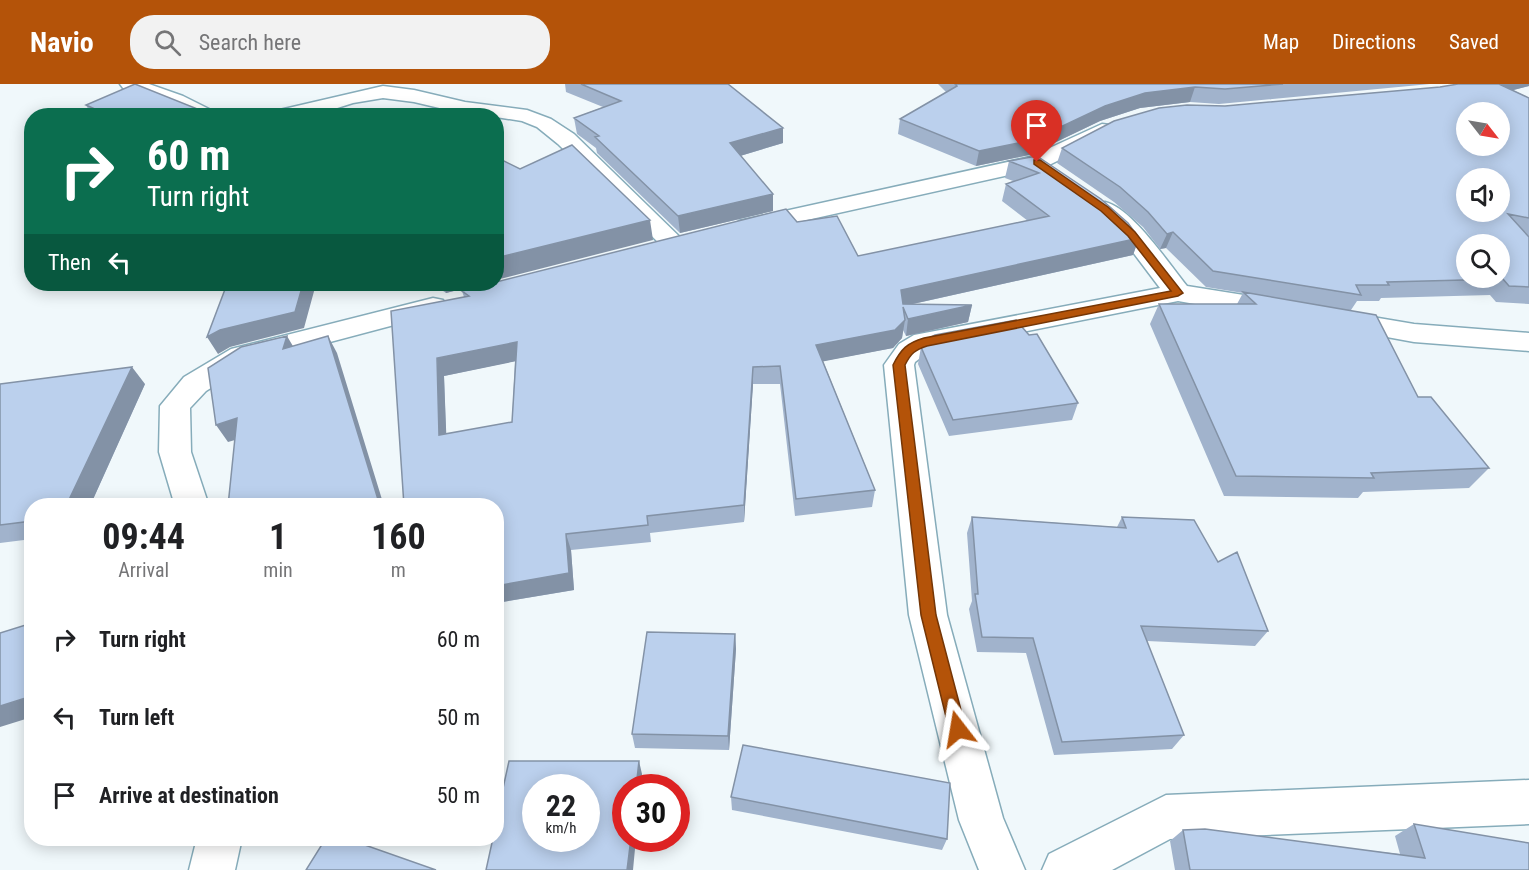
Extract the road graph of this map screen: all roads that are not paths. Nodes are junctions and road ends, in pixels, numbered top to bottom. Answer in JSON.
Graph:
{"nodes":[{"id":1,"x":130,"y":84,"type":"edge"},
{"id":2,"x":192,"y":108,"type":"edge"},
{"id":3,"x":313,"y":108,"type":"edge"},
{"id":4,"x":465,"y":108,"type":"edge"},
{"id":5,"x":504,"y":112,"type":"edge"},
{"id":6,"x":1119,"y":124,"type":"edge"},
{"id":7,"x":1086,"y":195,"type":"edge"},
{"id":8,"x":1178,"y":293,"type":"junction"},
{"id":9,"x":458,"y":300,"type":"edge"},
{"id":10,"x":1529,"y":342,"type":"edge"},
{"id":11,"x":189,"y":498,"type":"edge"},
{"id":12,"x":1529,"y":802,"type":"edge"},
{"id":13,"x":218,"y":846,"type":"edge"},
{"id":14,"x":212,"y":870,"type":"edge"},
{"id":15,"x":1002,"y":870,"type":"edge"},
{"id":16,"x":1065,"y":870,"type":"edge"}],
"edges":[{"from":1,"to":2,"type":"street"},
{"from":3,"to":4,"type":"street"},
{"from":5,"to":6,"type":"street"},
{"from":7,"to":8,"type":"street"},
{"from":8,"to":10,"type":"street"},
{"from":8,"to":15,"type":"street"},
{"from":9,"to":11,"type":"street"},
{"from":12,"to":16,"type":"street"},
{"from":13,"to":14,"type":"street"}]}
